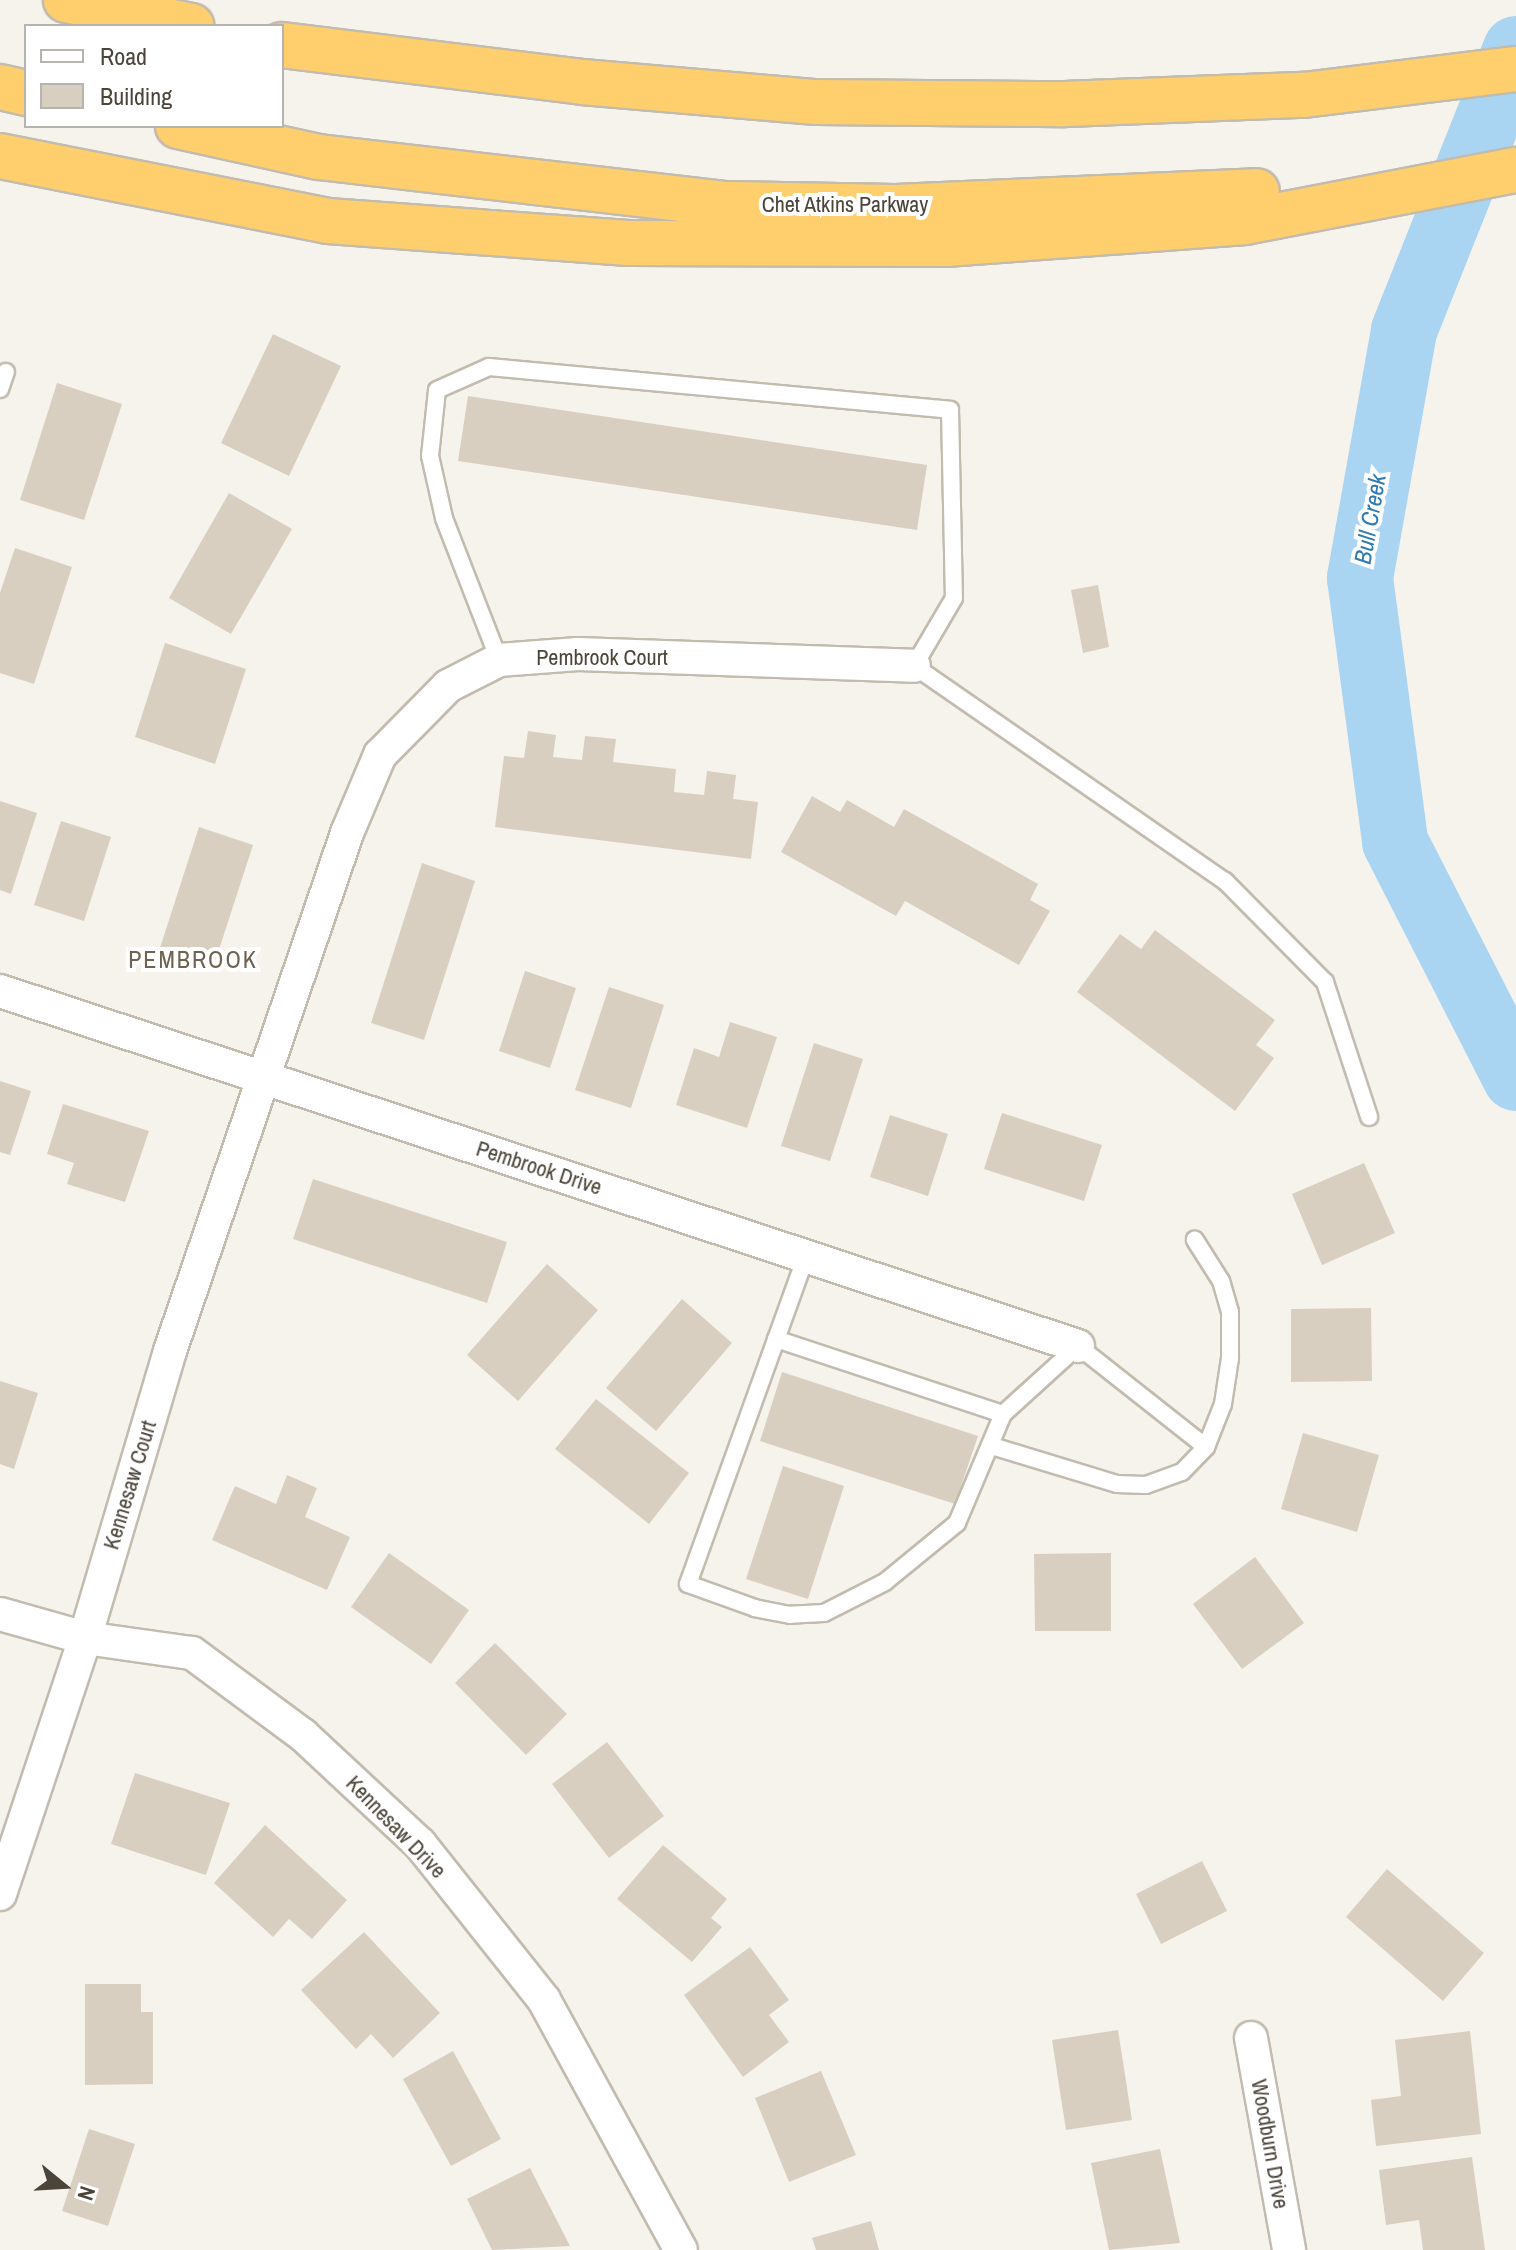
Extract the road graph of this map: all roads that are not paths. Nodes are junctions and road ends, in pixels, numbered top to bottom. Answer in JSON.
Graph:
{"nodes":[{"id":1,"x":66,"y":0,"type":"edge"},
{"id":2,"x":181,"y":24,"type":"edge"},
{"id":3,"x":284,"y":45,"type":"edge"},
{"id":4,"x":1516,"y":69,"type":"edge"},
{"id":5,"x":0,"y":87,"type":"edge"},
{"id":6,"x":24,"y":93,"type":"edge"},
{"id":7,"x":187,"y":128,"type":"edge"},
{"id":8,"x":0,"y":156,"type":"edge"},
{"id":9,"x":1516,"y":170,"type":"edge"},
{"id":10,"x":1193,"y":210,"type":"junction"},
{"id":11,"x":6,"y":372,"type":"dead end"},
{"id":12,"x":0,"y":389,"type":"edge"},
{"id":13,"x":499,"y":660,"type":"junction"},
{"id":14,"x":914,"y":666,"type":"junction"},
{"id":15,"x":0,"y":991,"type":"edge"},
{"id":16,"x":262,"y":1077,"type":"junction"},
{"id":17,"x":1369,"y":1117,"type":"dead end"},
{"id":18,"x":1195,"y":1240,"type":"dead end"},
{"id":19,"x":806,"y":1256,"type":"junction"},
{"id":20,"x":776,"y":1339,"type":"junction"},
{"id":21,"x":1078,"y":1346,"type":"junction"},
{"id":22,"x":1003,"y":1414,"type":"junction"},
{"id":23,"x":992,"y":1446,"type":"junction"},
{"id":24,"x":1206,"y":1447,"type":"junction"},
{"id":25,"x":0,"y":1614,"type":"edge"},
{"id":26,"x":85,"y":1638,"type":"junction"},
{"id":27,"x":0,"y":1894,"type":"edge"},
{"id":28,"x":1251,"y":2038,"type":"dead end"},
{"id":29,"x":681,"y":2250,"type":"edge"},
{"id":30,"x":1289,"y":2250,"type":"edge"}],
"edges":[{"from":1,"to":2,"type":"highway"},
{"from":3,"to":4,"type":"highway"},
{"from":5,"to":6,"type":"highway"},
{"from":7,"to":10,"type":"highway","name":"Chet Atkins Parkway"},
{"from":8,"to":10,"type":"highway"},
{"from":9,"to":10,"type":"highway"},
{"from":11,"to":12,"type":"lane"},
{"from":13,"to":14,"type":"street","name":"Pembrook Court"},
{"from":13,"to":14,"type":"lane"},
{"from":13,"to":16,"type":"street","name":"Pembrook Court"},
{"from":14,"to":17,"type":"lane"},
{"from":15,"to":16,"type":"street","name":"Pembrook Drive"},
{"from":16,"to":19,"type":"street","name":"Pembrook Drive"},
{"from":16,"to":26,"type":"street","name":"Kennesaw Court"},
{"from":18,"to":24,"type":"lane"},
{"from":19,"to":20,"type":"lane"},
{"from":19,"to":21,"type":"street","name":"Pembrook Drive"},
{"from":20,"to":22,"type":"lane"},
{"from":20,"to":23,"type":"lane"},
{"from":21,"to":22,"type":"lane"},
{"from":21,"to":24,"type":"lane"},
{"from":22,"to":23,"type":"lane"},
{"from":23,"to":24,"type":"lane"},
{"from":25,"to":26,"type":"street","name":"Kennesaw Drive"},
{"from":26,"to":27,"type":"street","name":"Kennesaw Court"},
{"from":26,"to":29,"type":"street","name":"Kennesaw Drive"},
{"from":28,"to":30,"type":"street","name":"Woodburn Drive"}]}
